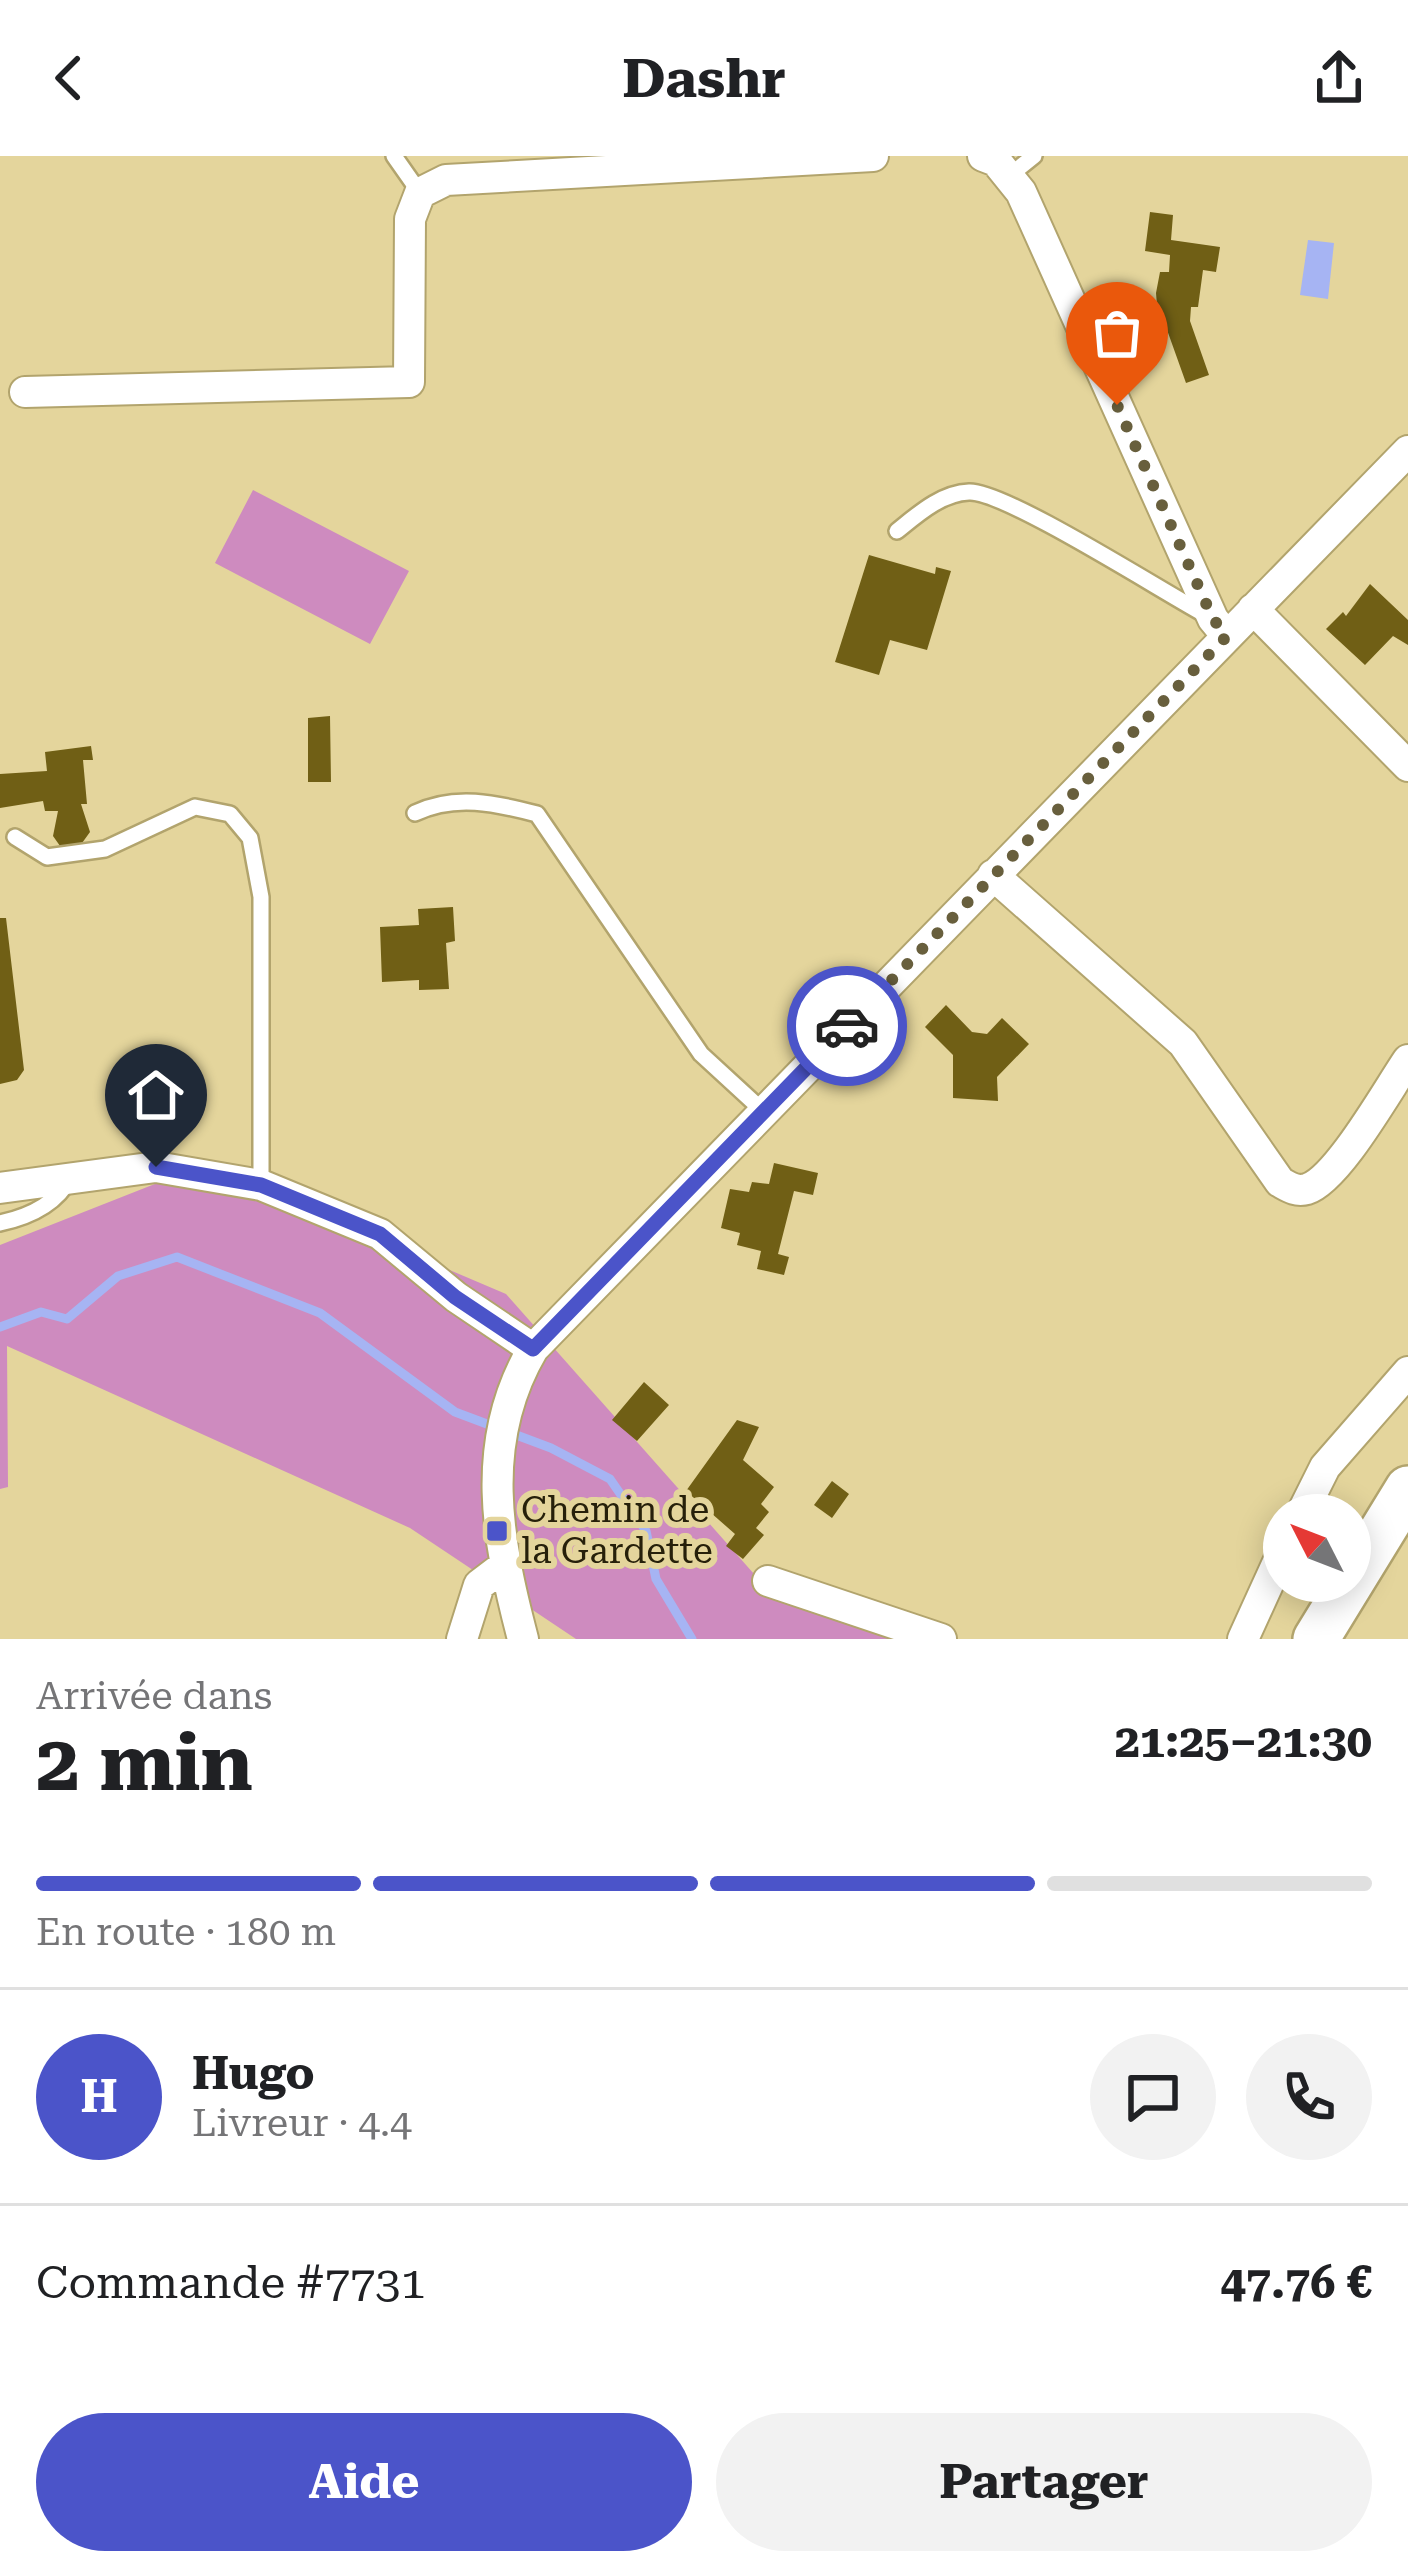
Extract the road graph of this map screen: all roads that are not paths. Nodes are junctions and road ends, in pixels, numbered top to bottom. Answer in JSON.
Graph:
{"nodes":[{"id":1,"x":394,"y":156,"type":"edge"},
{"id":2,"x":873,"y":156,"type":"edge"},
{"id":3,"x":983,"y":156,"type":"edge"},
{"id":4,"x":1034,"y":156,"type":"edge"},
{"id":5,"x":1009,"y":176,"type":"junction"},
{"id":6,"x":420,"y":193,"type":"junction"},
{"id":7,"x":25,"y":392,"type":"dead end"},
{"id":8,"x":1408,"y":451,"type":"edge"},
{"id":9,"x":897,"y":531,"type":"dead end"},
{"id":10,"x":1253,"y":609,"type":"junction"},
{"id":11,"x":1220,"y":627,"type":"junction"},
{"id":12,"x":1408,"y":766,"type":"edge"},
{"id":13,"x":415,"y":813,"type":"dead end"},
{"id":14,"x":15,"y":838,"type":"dead end"},
{"id":15,"x":994,"y":875,"type":"junction"},
{"id":16,"x":1408,"y":1060,"type":"edge"},
{"id":17,"x":763,"y":1112,"type":"junction"},
{"id":18,"x":71,"y":1178,"type":"junction"},
{"id":19,"x":261,"y":1185,"type":"junction"},
{"id":20,"x":0,"y":1188,"type":"edge"},
{"id":21,"x":0,"y":1223,"type":"edge"},
{"id":22,"x":533,"y":1349,"type":"junction"},
{"id":23,"x":1408,"y":1372,"type":"edge"},
{"id":24,"x":1408,"y":1489,"type":"edge"},
{"id":25,"x":1311,"y":1494,"type":"edge"},
{"id":26,"x":1408,"y":1516,"type":"edge"},
{"id":27,"x":504,"y":1566,"type":"junction"},
{"id":28,"x":768,"y":1581,"type":"dead end"},
{"id":29,"x":1263,"y":1595,"type":"edge"},
{"id":30,"x":462,"y":1639,"type":"edge"},
{"id":31,"x":523,"y":1639,"type":"edge"},
{"id":32,"x":941,"y":1639,"type":"edge"},
{"id":33,"x":1243,"y":1639,"type":"edge"},
{"id":34,"x":1316,"y":1639,"type":"edge"},
{"id":35,"x":1348,"y":1639,"type":"edge"}],
"edges":[{"from":1,"to":6,"type":"lane"},
{"from":2,"to":6,"type":"street"},
{"from":3,"to":5,"type":"street"},
{"from":4,"to":5,"type":"lane"},
{"from":5,"to":11,"type":"street"},
{"from":6,"to":7,"type":"street"},
{"from":8,"to":10,"type":"street"},
{"from":9,"to":11,"type":"lane"},
{"from":10,"to":11,"type":"street"},
{"from":10,"to":12,"type":"street"},
{"from":11,"to":15,"type":"street"},
{"from":13,"to":17,"type":"lane"},
{"from":14,"to":19,"type":"lane"},
{"from":15,"to":16,"type":"street"},
{"from":15,"to":17,"type":"street"},
{"from":17,"to":22,"type":"street"},
{"from":18,"to":19,"type":"street"},
{"from":18,"to":20,"type":"street"},
{"from":18,"to":21,"type":"lane"},
{"from":19,"to":22,"type":"street"},
{"from":22,"to":27,"type":"street"},
{"from":23,"to":25,"type":"street"},
{"from":24,"to":34,"type":"main road"},
{"from":26,"to":35,"type":"main road"},
{"from":27,"to":30,"type":"street"},
{"from":27,"to":31,"type":"street"},
{"from":28,"to":32,"type":"street"},
{"from":29,"to":33,"type":"street"}]}
